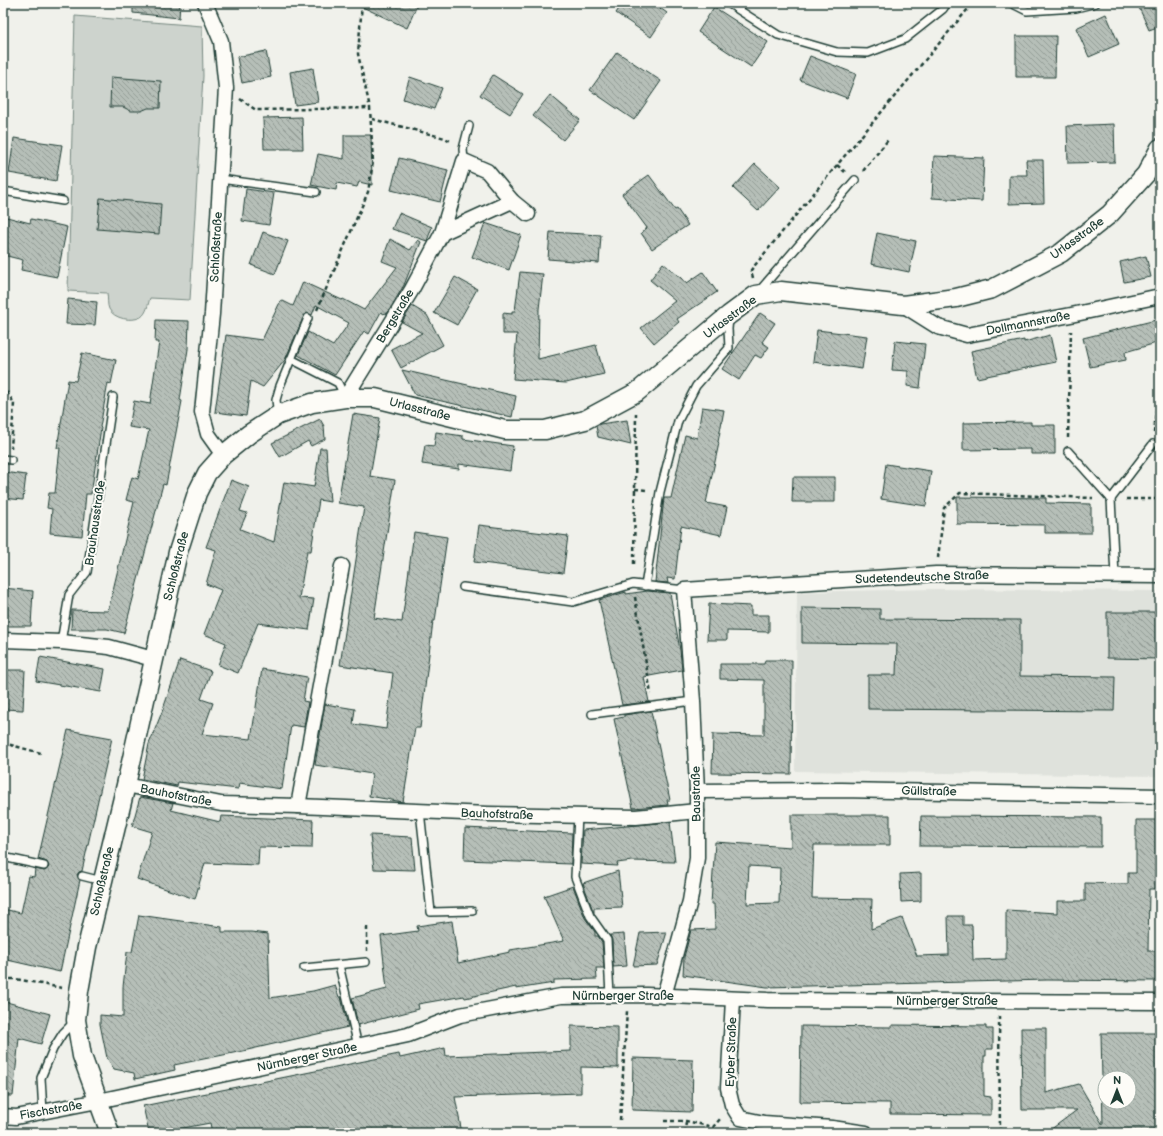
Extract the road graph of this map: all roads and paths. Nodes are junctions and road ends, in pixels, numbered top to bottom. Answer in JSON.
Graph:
{"nodes":[{"id":1,"x":205,"y":3,"type":"edge"},
{"id":2,"x":362,"y":3,"type":"edge"},
{"id":3,"x":728,"y":3,"type":"edge"},
{"id":4,"x":947,"y":3,"type":"edge"},
{"id":5,"x":974,"y":3,"type":"edge"},
{"id":6,"x":1011,"y":3,"type":"edge"},
{"id":7,"x":1096,"y":3,"type":"edge"},
{"id":8,"x":226,"y":88,"type":"junction"},
{"id":9,"x":370,"y":108,"type":"junction"},
{"id":10,"x":372,"y":118,"type":"junction"},
{"id":11,"x":469,"y":126,"type":"dead end"},
{"id":12,"x":888,"y":140,"type":"dead end"},
{"id":13,"x":1160,"y":148,"type":"edge"},
{"id":14,"x":463,"y":155,"type":"junction"},
{"id":15,"x":220,"y":179,"type":"junction"},
{"id":16,"x":855,"y":180,"type":"joint"},
{"id":17,"x":3,"y":191,"type":"edge"},
{"id":18,"x":316,"y":192,"type":"dead end"},
{"id":19,"x":512,"y":201,"type":"junction"},
{"id":20,"x":63,"y":202,"type":"dead end"},
{"id":21,"x":528,"y":214,"type":"dead end"},
{"id":22,"x":442,"y":233,"type":"junction"},
{"id":23,"x":756,"y":295,"type":"junction"},
{"id":24,"x":1160,"y":296,"type":"edge"},
{"id":25,"x":903,"y":305,"type":"junction"},
{"id":26,"x":729,"y":315,"type":"junction"},
{"id":27,"x":1071,"y":315,"type":"junction"},
{"id":28,"x":308,"y":318,"type":"joint"},
{"id":29,"x":291,"y":359,"type":"junction"},
{"id":30,"x":3,"y":386,"type":"edge"},
{"id":31,"x":637,"y":392,"type":"junction"},
{"id":32,"x":113,"y":397,"type":"dead end"},
{"id":33,"x":345,"y":398,"type":"junction"},
{"id":34,"x":1160,"y":411,"type":"edge"},
{"id":35,"x":278,"y":415,"type":"junction"},
{"id":36,"x":1153,"y":444,"type":"joint"},
{"id":37,"x":1068,"y":451,"type":"joint"},
{"id":38,"x":222,"y":455,"type":"junction"},
{"id":39,"x":7,"y":460,"type":"edge"},
{"id":40,"x":1111,"y":499,"type":"junction"},
{"id":41,"x":1160,"y":499,"type":"edge"},
{"id":42,"x":342,"y":566,"type":"dead end"},
{"id":43,"x":936,"y":574,"type":"junction"},
{"id":44,"x":1115,"y":576,"type":"junction"},
{"id":45,"x":1160,"y":576,"type":"edge"},
{"id":46,"x":634,"y":584,"type":"junction"},
{"id":47,"x":463,"y":586,"type":"dead end"},
{"id":48,"x":645,"y":586,"type":"junction"},
{"id":49,"x":684,"y":590,"type":"junction"},
{"id":50,"x":3,"y":640,"type":"edge"},
{"id":51,"x":61,"y":642,"type":"junction"},
{"id":52,"x":154,"y":659,"type":"junction"},
{"id":53,"x":693,"y":701,"type":"junction"},
{"id":54,"x":652,"y":707,"type":"junction"},
{"id":55,"x":592,"y":714,"type":"dead end"},
{"id":56,"x":3,"y":743,"type":"edge"},
{"id":57,"x":41,"y":753,"type":"dead end"},
{"id":58,"x":126,"y":784,"type":"junction"},
{"id":59,"x":697,"y":791,"type":"junction"},
{"id":60,"x":1160,"y":796,"type":"edge"},
{"id":61,"x":298,"y":806,"type":"junction"},
{"id":62,"x":420,"y":811,"type":"junction"},
{"id":63,"x":696,"y":811,"type":"junction"},
{"id":64,"x":578,"y":815,"type":"junction"},
{"id":65,"x":3,"y":857,"type":"edge"},
{"id":66,"x":44,"y":866,"type":"dead end"},
{"id":67,"x":82,"y":876,"type":"dead end"},
{"id":68,"x":102,"y":881,"type":"junction"},
{"id":69,"x":472,"y":910,"type":"dead end"},
{"id":70,"x":367,"y":927,"type":"dead end"},
{"id":71,"x":368,"y":945,"type":"dead end"},
{"id":72,"x":366,"y":962,"type":"dead end"},
{"id":73,"x":339,"y":965,"type":"junction"},
{"id":74,"x":304,"y":968,"type":"dead end"},
{"id":75,"x":3,"y":979,"type":"edge"},
{"id":76,"x":79,"y":991,"type":"junction"},
{"id":77,"x":610,"y":995,"type":"junction"},
{"id":78,"x":628,"y":995,"type":"junction"},
{"id":79,"x":664,"y":996,"type":"junction"},
{"id":80,"x":733,"y":1000,"type":"junction"},
{"id":81,"x":999,"y":1001,"type":"junction"},
{"id":82,"x":1160,"y":1002,"type":"edge"},
{"id":83,"x":76,"y":1020,"type":"junction"},
{"id":84,"x":358,"y":1046,"type":"junction"},
{"id":85,"x":98,"y":1101,"type":"junction"},
{"id":86,"x":732,"y":1106,"type":"junction"},
{"id":87,"x":43,"y":1112,"type":"junction"},
{"id":88,"x":3,"y":1116,"type":"edge"},
{"id":89,"x":620,"y":1120,"type":"dead end"},
{"id":90,"x":664,"y":1121,"type":"dead end"},
{"id":91,"x":686,"y":1121,"type":"junction"},
{"id":92,"x":107,"y":1129,"type":"edge"},
{"id":93,"x":685,"y":1133,"type":"edge"},
{"id":94,"x":866,"y":1133,"type":"edge"},
{"id":95,"x":1000,"y":1133,"type":"edge"}],
"edges":[{"from":1,"to":8,"type":"street","name":"Schloßstraße"},
{"from":2,"to":9,"type":"path"},
{"from":3,"to":4,"type":"lane"},
{"from":5,"to":23,"type":"path"},
{"from":6,"to":7,"type":"lane"},
{"from":8,"to":9,"type":"path"},
{"from":8,"to":15,"type":"street","name":"Schloßstraße"},
{"from":9,"to":10,"type":"path"},
{"from":10,"to":14,"type":"path"},
{"from":10,"to":28,"type":"path"},
{"from":11,"to":14,"type":"lane"},
{"from":12,"to":16,"type":"path"},
{"from":13,"to":25,"type":"street","name":"Urlasstraße"},
{"from":14,"to":19,"type":"street"},
{"from":14,"to":22,"type":"street","name":"Bergstraße"},
{"from":15,"to":18,"type":"lane"},
{"from":15,"to":38,"type":"street","name":"Schloßstraße"},
{"from":16,"to":23,"type":"lane"},
{"from":17,"to":20,"type":"lane"},
{"from":19,"to":21,"type":"street"},
{"from":19,"to":22,"type":"street"},
{"from":22,"to":33,"type":"street","name":"Bergstraße"},
{"from":23,"to":25,"type":"street","name":"Urlasstraße"},
{"from":23,"to":26,"type":"street","name":"Urlasstraße"},
{"from":24,"to":27,"type":"street","name":"Dollmannstraße"},
{"from":25,"to":27,"type":"street","name":"Dollmannstraße"},
{"from":26,"to":31,"type":"street","name":"Urlasstraße"},
{"from":26,"to":48,"type":"lane"},
{"from":27,"to":37,"type":"path"},
{"from":28,"to":29,"type":"lane"},
{"from":29,"to":33,"type":"lane"},
{"from":29,"to":35,"type":"lane"},
{"from":30,"to":39,"type":"path"},
{"from":31,"to":33,"type":"street","name":"Urlasstraße"},
{"from":31,"to":46,"type":"path"},
{"from":32,"to":51,"type":"lane","name":"Brauhausstraße"},
{"from":33,"to":35,"type":"street","name":"Urlasstraße"},
{"from":34,"to":36,"type":"path"},
{"from":35,"to":38,"type":"street","name":"Urlasstraße"},
{"from":36,"to":40,"type":"lane"},
{"from":37,"to":40,"type":"lane"},
{"from":38,"to":52,"type":"street","name":"Schloßstraße"},
{"from":40,"to":41,"type":"path"},
{"from":40,"to":43,"type":"path"},
{"from":40,"to":44,"type":"lane"},
{"from":42,"to":61,"type":"street"},
{"from":43,"to":44,"type":"street","name":"Sudetendeutsche Straße"},
{"from":43,"to":49,"type":"street","name":"Sudetendeutsche Straße"},
{"from":44,"to":45,"type":"street","name":"Sudetendeutsche Straße"},
{"from":46,"to":47,"type":"lane"},
{"from":46,"to":48,"type":"lane"},
{"from":46,"to":54,"type":"path"},
{"from":48,"to":49,"type":"lane"},
{"from":49,"to":53,"type":"street","name":"Baustraße"},
{"from":50,"to":51,"type":"street"},
{"from":51,"to":52,"type":"street"},
{"from":52,"to":58,"type":"street","name":"Schloßstraße"},
{"from":53,"to":54,"type":"lane"},
{"from":53,"to":59,"type":"street","name":"Baustraße"},
{"from":54,"to":55,"type":"lane"},
{"from":56,"to":57,"type":"path"},
{"from":58,"to":61,"type":"street","name":"Bauhofstraße"},
{"from":58,"to":68,"type":"street","name":"Schloßstraße"},
{"from":59,"to":60,"type":"street","name":"Güllstraße"},
{"from":59,"to":63,"type":"street","name":"Baustraße"},
{"from":61,"to":62,"type":"street","name":"Bauhofstraße"},
{"from":62,"to":64,"type":"street","name":"Bauhofstraße"},
{"from":62,"to":69,"type":"lane"},
{"from":63,"to":64,"type":"street","name":"Bauhofstraße"},
{"from":63,"to":79,"type":"street","name":"Baustraße"},
{"from":64,"to":77,"type":"lane"},
{"from":65,"to":66,"type":"lane"},
{"from":67,"to":68,"type":"lane"},
{"from":68,"to":76,"type":"street","name":"Schloßstraße"},
{"from":70,"to":71,"type":"path"},
{"from":72,"to":73,"type":"lane"},
{"from":73,"to":74,"type":"lane"},
{"from":73,"to":84,"type":"lane"},
{"from":75,"to":76,"type":"path"},
{"from":76,"to":83,"type":"street","name":"Schloßstraße"},
{"from":77,"to":78,"type":"street","name":"Nürnberger Straße"},
{"from":77,"to":84,"type":"street","name":"Nürnberger Straße"},
{"from":78,"to":79,"type":"street","name":"Nürnberger Straße"},
{"from":78,"to":89,"type":"path"},
{"from":79,"to":80,"type":"street","name":"Nürnberger Straße"},
{"from":80,"to":81,"type":"street","name":"Nürnberger Straße"},
{"from":80,"to":86,"type":"street","name":"Eyber Straße"},
{"from":81,"to":82,"type":"street","name":"Nürnberger Straße"},
{"from":81,"to":95,"type":"path"},
{"from":83,"to":85,"type":"street","name":"Schloßstraße"},
{"from":83,"to":87,"type":"lane"},
{"from":84,"to":85,"type":"street","name":"Nürnberger Straße"},
{"from":85,"to":87,"type":"street","name":"Fischstraße"},
{"from":85,"to":92,"type":"street","name":"Schloßstraße"},
{"from":86,"to":91,"type":"path"},
{"from":86,"to":94,"type":"street"},
{"from":87,"to":88,"type":"street","name":"Fischstraße"},
{"from":90,"to":91,"type":"path"},
{"from":91,"to":93,"type":"path"}]}
